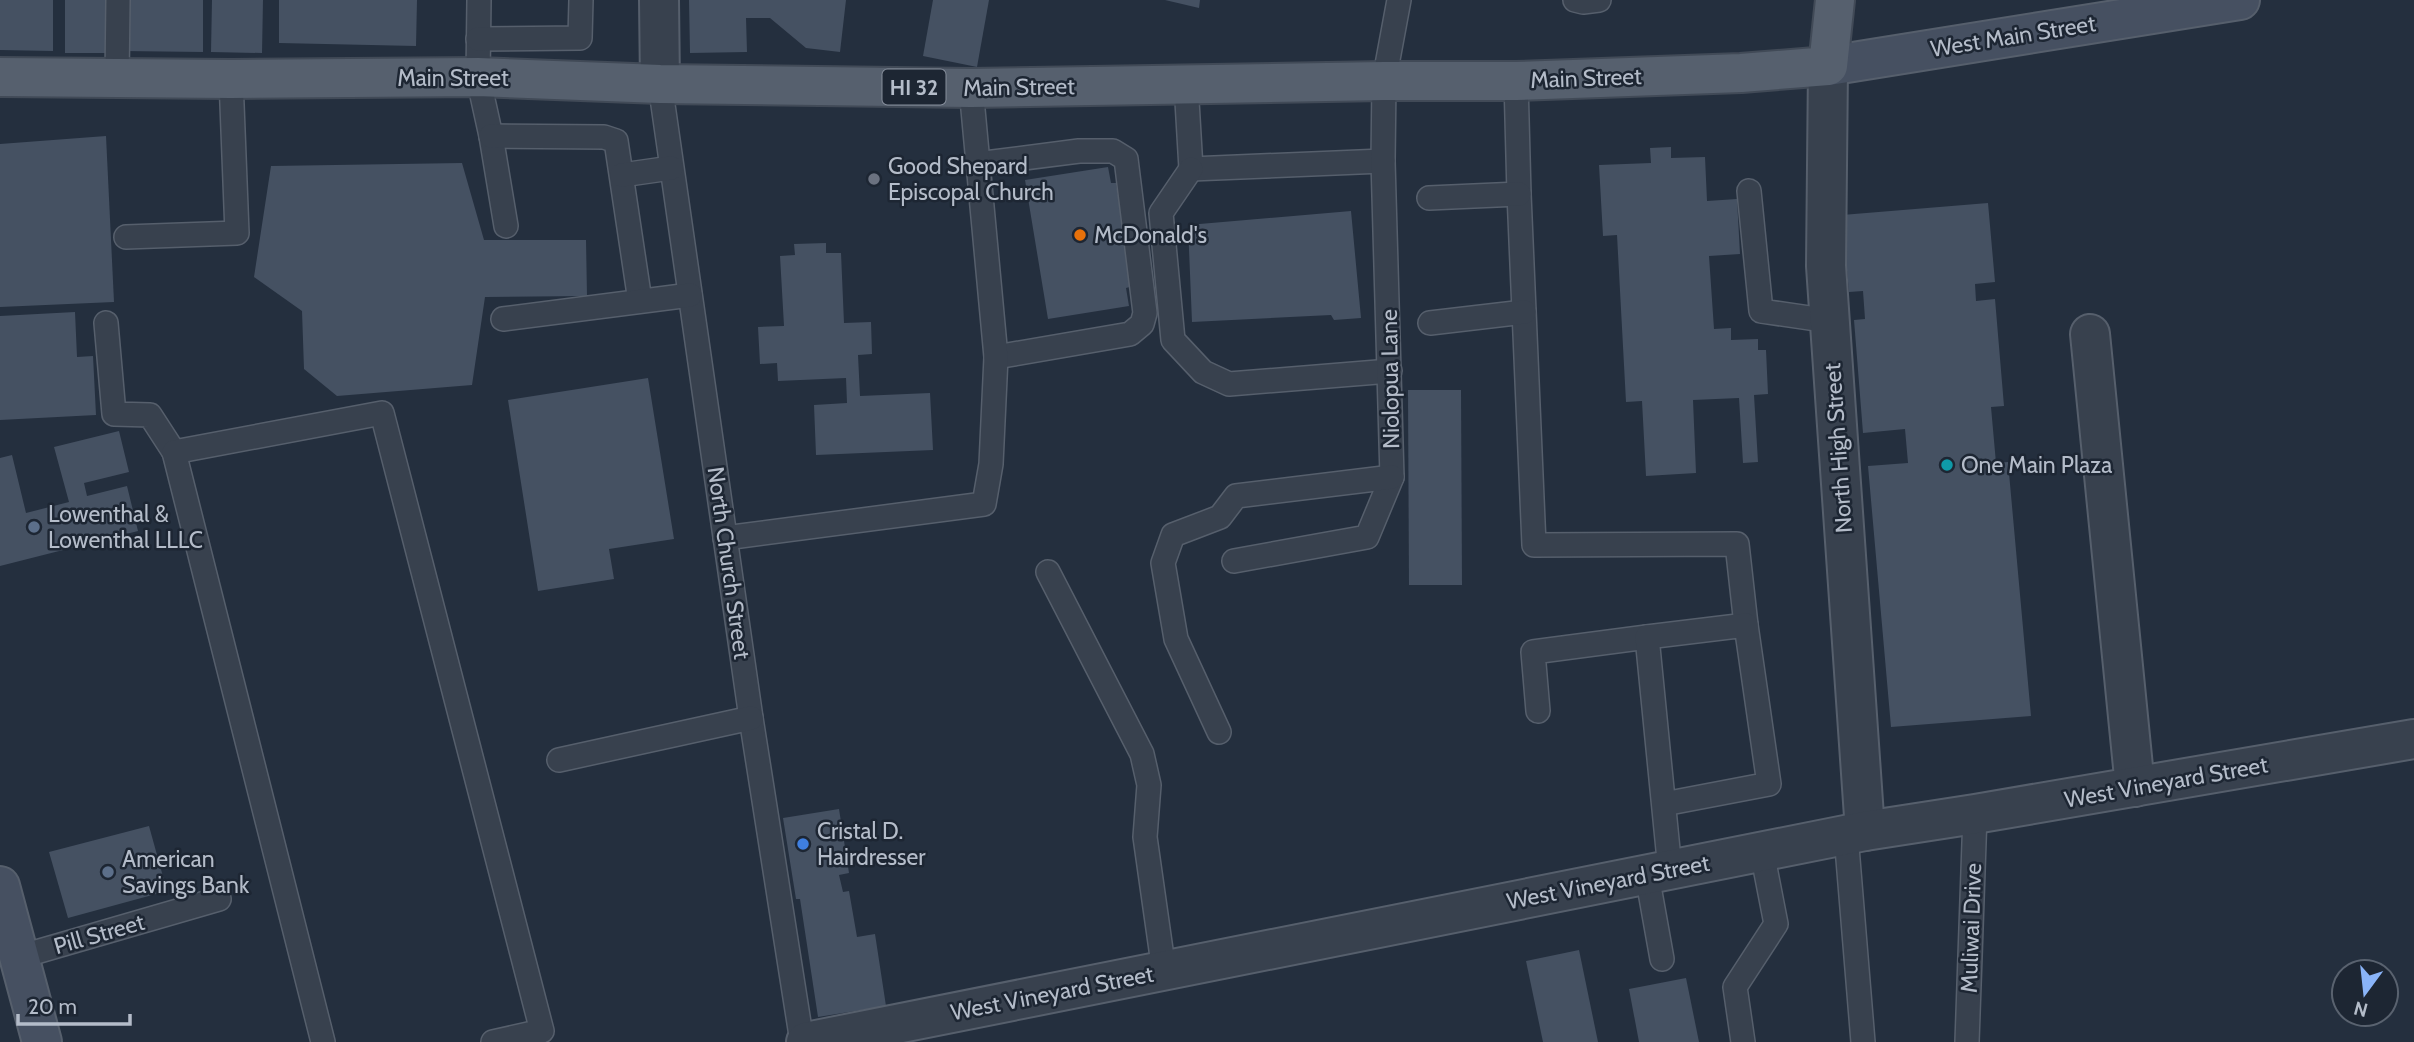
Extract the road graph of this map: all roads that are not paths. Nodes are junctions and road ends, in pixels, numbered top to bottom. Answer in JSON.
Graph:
{"nodes":[{"id":1,"x":118,"y":0,"type":"edge"},
{"id":2,"x":478,"y":0,"type":"edge"},
{"id":3,"x":581,"y":0,"type":"edge"},
{"id":4,"x":659,"y":0,"type":"edge"},
{"id":5,"x":1399,"y":0,"type":"edge"},
{"id":6,"x":1575,"y":0,"type":"edge"},
{"id":7,"x":1599,"y":0,"type":"edge"},
{"id":8,"x":1835,"y":0,"type":"edge"},
{"id":9,"x":2240,"y":0,"type":"edge"},
{"id":10,"x":478,"y":38,"type":"junction"},
{"id":11,"x":580,"y":38,"type":"junction"},
{"id":12,"x":1828,"y":66,"type":"junction"},
{"id":13,"x":478,"y":77,"type":"junction"},
{"id":14,"x":0,"y":78,"type":"edge"},
{"id":15,"x":117,"y":78,"type":"junction"},
{"id":16,"x":231,"y":79,"type":"junction"},
{"id":17,"x":582,"y":80,"type":"junction"},
{"id":18,"x":1384,"y":81,"type":"junction"},
{"id":19,"x":1516,"y":81,"type":"junction"},
{"id":20,"x":660,"y":84,"type":"junction"},
{"id":21,"x":1186,"y":84,"type":"junction"},
{"id":22,"x":971,"y":88,"type":"junction"},
{"id":23,"x":491,"y":136,"type":"junction"},
{"id":24,"x":1383,"y":161,"type":"junction"},
{"id":25,"x":977,"y":164,"type":"junction"},
{"id":26,"x":671,"y":168,"type":"junction"},
{"id":27,"x":1191,"y":169,"type":"junction"},
{"id":28,"x":622,"y":175,"type":"junction"},
{"id":29,"x":1749,"y":191,"type":"dead end"},
{"id":30,"x":1519,"y":194,"type":"junction"},
{"id":31,"x":1429,"y":198,"type":"dead end"},
{"id":32,"x":506,"y":226,"type":"dead end"},
{"id":33,"x":126,"y":237,"type":"dead end"},
{"id":34,"x":690,"y":295,"type":"junction"},
{"id":35,"x":640,"y":301,"type":"junction"},
{"id":36,"x":1524,"y":312,"type":"junction"},
{"id":37,"x":503,"y":319,"type":"dead end"},
{"id":38,"x":1830,"y":321,"type":"junction"},
{"id":39,"x":106,"y":323,"type":"dead end"},
{"id":40,"x":1430,"y":323,"type":"dead end"},
{"id":41,"x":2090,"y":334,"type":"dead end"},
{"id":42,"x":996,"y":357,"type":"junction"},
{"id":43,"x":1390,"y":371,"type":"junction"},
{"id":44,"x":174,"y":452,"type":"junction"},
{"id":45,"x":1392,"y":477,"type":"junction"},
{"id":46,"x":725,"y":538,"type":"junction"},
{"id":47,"x":1234,"y":561,"type":"dead end"},
{"id":48,"x":1048,"y":572,"type":"dead end"},
{"id":49,"x":1746,"y":625,"type":"junction"},
{"id":50,"x":1647,"y":637,"type":"junction"},
{"id":51,"x":1538,"y":712,"type":"dead end"},
{"id":52,"x":751,"y":718,"type":"junction"},
{"id":53,"x":1220,"y":732,"type":"dead end"},
{"id":54,"x":2414,"y":739,"type":"edge"},
{"id":55,"x":559,"y":760,"type":"dead end"},
{"id":56,"x":2135,"y":787,"type":"junction"},
{"id":57,"x":1664,"y":804,"type":"junction"},
{"id":58,"x":1975,"y":814,"type":"junction"},
{"id":59,"x":1856,"y":833,"type":"junction"},
{"id":60,"x":1762,"y":852,"type":"junction"},
{"id":61,"x":1659,"y":873,"type":"junction"},
{"id":62,"x":0,"y":886,"type":"edge"},
{"id":63,"x":219,"y":899,"type":"dead end"},
{"id":64,"x":19,"y":957,"type":"junction"},
{"id":65,"x":1662,"y":959,"type":"dead end"},
{"id":66,"x":1164,"y":971,"type":"junction"},
{"id":67,"x":42,"y":1042,"type":"edge"},
{"id":68,"x":323,"y":1042,"type":"edge"},
{"id":69,"x":493,"y":1042,"type":"edge"},
{"id":70,"x":804,"y":1042,"type":"edge"},
{"id":71,"x":1743,"y":1042,"type":"edge"},
{"id":72,"x":1863,"y":1042,"type":"edge"},
{"id":73,"x":1967,"y":1042,"type":"edge"}],
"edges":[{"from":1,"to":15,"type":"lane"},
{"from":2,"to":10,"type":"lane"},
{"from":3,"to":11,"type":"lane"},
{"from":4,"to":20,"type":"street"},
{"from":5,"to":18,"type":"lane","name":"Niolopua Lane"},
{"from":6,"to":7,"type":"lane"},
{"from":8,"to":12,"type":"main road"},
{"from":9,"to":12,"type":"street","name":"West Main Street"},
{"from":10,"to":11,"type":"lane"},
{"from":10,"to":13,"type":"lane"},
{"from":11,"to":17,"type":"lane"},
{"from":12,"to":19,"type":"main road","name":"Main Street","number":"HI 32"},
{"from":12,"to":38,"type":"street","name":"North High Street"},
{"from":13,"to":16,"type":"main road","name":"Main Street","number":"HI 32"},
{"from":13,"to":17,"type":"main road","name":"Main Street","number":"HI 32"},
{"from":13,"to":23,"type":"lane"},
{"from":14,"to":15,"type":"main road","name":"Main Street","number":"HI 32"},
{"from":15,"to":16,"type":"main road","name":"Main Street","number":"HI 32"},
{"from":16,"to":33,"type":"lane"},
{"from":17,"to":20,"type":"main road","name":"Main Street","number":"HI 32"},
{"from":18,"to":19,"type":"main road","name":"Main Street","number":"HI 32"},
{"from":18,"to":21,"type":"main road","name":"Main Street","number":"HI 32"},
{"from":18,"to":24,"type":"lane","name":"Niolopua Lane"},
{"from":19,"to":30,"type":"lane"},
{"from":20,"to":22,"type":"main road","name":"Main Street","number":"HI 32"},
{"from":20,"to":26,"type":"lane","name":"North Church Street"},
{"from":21,"to":22,"type":"main road","name":"Main Street","number":"HI 32"},
{"from":21,"to":27,"type":"lane"},
{"from":22,"to":25,"type":"lane"},
{"from":23,"to":28,"type":"lane"},
{"from":23,"to":32,"type":"lane"},
{"from":24,"to":27,"type":"lane"},
{"from":24,"to":43,"type":"lane","name":"Niolopua Lane"},
{"from":25,"to":42,"type":"lane"},
{"from":25,"to":42,"type":"lane"},
{"from":26,"to":28,"type":"lane"},
{"from":26,"to":34,"type":"lane","name":"North Church Street"},
{"from":27,"to":43,"type":"lane"},
{"from":28,"to":35,"type":"lane"},
{"from":29,"to":38,"type":"lane"},
{"from":30,"to":31,"type":"lane"},
{"from":30,"to":36,"type":"lane"},
{"from":34,"to":35,"type":"lane"},
{"from":34,"to":46,"type":"lane","name":"North Church Street"},
{"from":35,"to":37,"type":"lane"},
{"from":36,"to":40,"type":"lane"},
{"from":36,"to":49,"type":"lane"},
{"from":38,"to":59,"type":"street","name":"North High Street"},
{"from":39,"to":44,"type":"lane"},
{"from":41,"to":56,"type":"street"},
{"from":42,"to":46,"type":"lane"},
{"from":43,"to":45,"type":"lane","name":"Niolopua Lane"},
{"from":44,"to":68,"type":"lane"},
{"from":44,"to":69,"type":"lane"},
{"from":45,"to":47,"type":"lane","name":"Niolopua Lane"},
{"from":45,"to":53,"type":"lane"},
{"from":46,"to":52,"type":"lane","name":"North Church Street"},
{"from":48,"to":66,"type":"lane"},
{"from":49,"to":50,"type":"lane"},
{"from":49,"to":57,"type":"lane"},
{"from":50,"to":51,"type":"lane"},
{"from":50,"to":57,"type":"lane"},
{"from":52,"to":55,"type":"lane"},
{"from":52,"to":70,"type":"lane","name":"North Church Street"},
{"from":54,"to":56,"type":"street","name":"West Vineyard Street"},
{"from":56,"to":58,"type":"street","name":"West Vineyard Street"},
{"from":57,"to":61,"type":"lane"},
{"from":58,"to":59,"type":"street","name":"West Vineyard Street"},
{"from":58,"to":73,"type":"lane","name":"Muliwai Drive"},
{"from":59,"to":60,"type":"street","name":"West Vineyard Street"},
{"from":59,"to":72,"type":"lane"},
{"from":60,"to":61,"type":"street","name":"West Vineyard Street"},
{"from":60,"to":71,"type":"lane"},
{"from":61,"to":65,"type":"lane"},
{"from":61,"to":66,"type":"street","name":"West Vineyard Street"},
{"from":62,"to":64,"type":"street"},
{"from":63,"to":64,"type":"lane","name":"Pill Street"},
{"from":64,"to":67,"type":"street"},
{"from":66,"to":70,"type":"street","name":"West Vineyard Street"}]}
